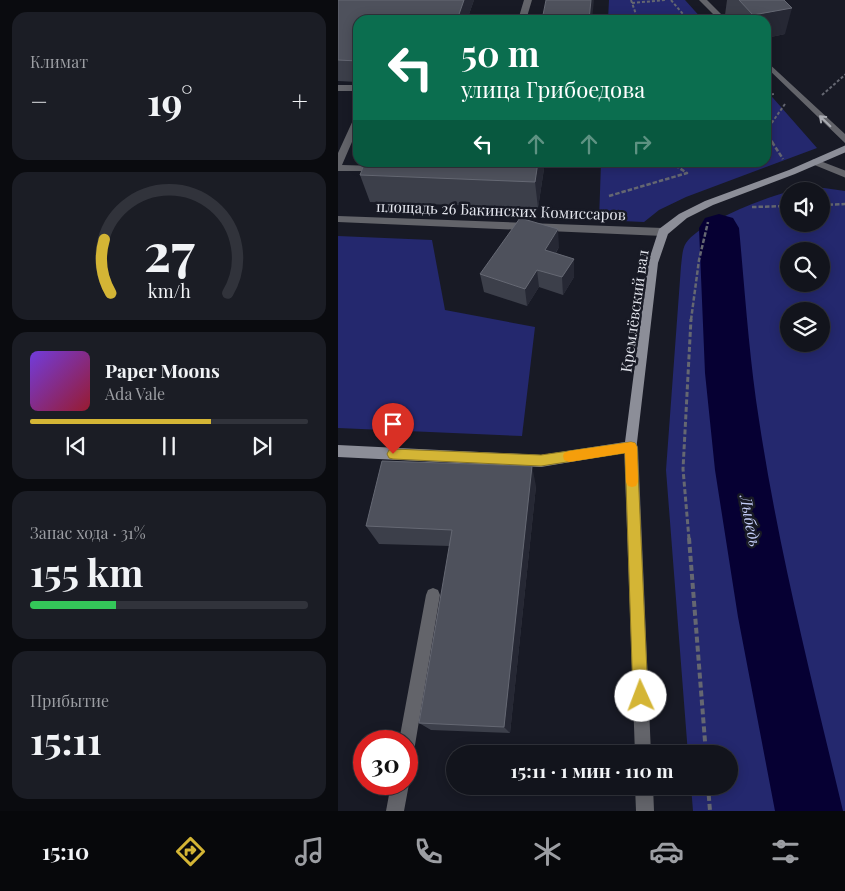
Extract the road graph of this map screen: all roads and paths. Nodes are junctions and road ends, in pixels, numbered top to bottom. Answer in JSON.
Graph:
{"nodes":[{"id":1,"x":528,"y":0,"type":"edge"},
{"id":2,"x":666,"y":0,"type":"edge"},
{"id":3,"x":671,"y":0,"type":"edge"},
{"id":4,"x":703,"y":0,"type":"edge"},
{"id":5,"x":632,"y":1,"type":"edge"},
{"id":6,"x":524,"y":15,"type":"edge"},
{"id":7,"x":636,"y":15,"type":"edge"},
{"id":8,"x":684,"y":15,"type":"edge"},
{"id":9,"x":718,"y":15,"type":"edge"},
{"id":10,"x":771,"y":68,"type":"edge"},
{"id":11,"x":846,"y":74,"type":"edge"},
{"id":12,"x":338,"y":88,"type":"edge"},
{"id":13,"x":353,"y":88,"type":"edge"},
{"id":14,"x":795,"y":92,"type":"junction"},
{"id":15,"x":804,"y":101,"type":"junction"},
{"id":16,"x":771,"y":125,"type":"edge"},
{"id":17,"x":353,"y":130,"type":"edge"},
{"id":18,"x":771,"y":140,"type":"edge"},
{"id":19,"x":846,"y":141,"type":"edge"},
{"id":20,"x":846,"y":148,"type":"edge"},
{"id":21,"x":815,"y":162,"type":"junction"},
{"id":22,"x":338,"y":164,"type":"edge"},
{"id":23,"x":678,"y":167,"type":"edge"},
{"id":24,"x":338,"y":168,"type":"edge"},
{"id":25,"x":385,"y":169,"type":"edge"},
{"id":26,"x":792,"y":172,"type":"junction"},
{"id":27,"x":846,"y":175,"type":"edge"},
{"id":28,"x":609,"y":196,"type":"dead end"},
{"id":29,"x":846,"y":204,"type":"edge"},
{"id":30,"x":830,"y":205,"type":"edge"},
{"id":31,"x":780,"y":206,"type":"edge"},
{"id":32,"x":750,"y":207,"type":"dead end"},
{"id":33,"x":710,"y":216,"type":"dead end"},
{"id":34,"x":338,"y":219,"type":"edge"},
{"id":35,"x":663,"y":232,"type":"junction"},
{"id":36,"x":631,"y":447,"type":"junction"},
{"id":37,"x":338,"y":451,"type":"edge"},
{"id":38,"x":433,"y":595,"type":"dead end"},
{"id":39,"x":410,"y":730,"type":"edge"},
{"id":40,"x":643,"y":745,"type":"edge"},
{"id":41,"x":705,"y":745,"type":"edge"},
{"id":42,"x":398,"y":795,"type":"edge"},
{"id":43,"x":645,"y":795,"type":"edge"},
{"id":44,"x":709,"y":795,"type":"edge"},
{"id":45,"x":395,"y":811,"type":"edge"},
{"id":46,"x":646,"y":811,"type":"edge"},
{"id":47,"x":710,"y":811,"type":"edge"}],
"edges":[{"from":1,"to":6,"type":"street"},
{"from":2,"to":5,"type":"path"},
{"from":3,"to":8,"type":"path"},
{"from":4,"to":9,"type":"street"},
{"from":5,"to":7,"type":"path"},
{"from":10,"to":14,"type":"street"},
{"from":11,"to":15,"type":"path"},
{"from":12,"to":13,"type":"street"},
{"from":14,"to":15,"type":"street"},
{"from":14,"to":16,"type":"path"},
{"from":19,"to":15,"type":"street","one_way":true},
{"from":17,"to":22,"type":"street"},
{"from":18,"to":26,"type":"path"},
{"from":20,"to":21,"type":"main road","name":"Кремлёвский вал"},
{"from":21,"to":26,"type":"main road","name":"Кремлёвский вал"},
{"from":21,"to":27,"type":"street"},
{"from":23,"to":28,"type":"path"},
{"from":24,"to":25,"type":"street"},
{"from":26,"to":35,"type":"main road","name":"Кремлёвский вал"},
{"from":29,"to":30,"type":"path"},
{"from":31,"to":32,"type":"path"},
{"from":33,"to":41,"type":"path"},
{"from":34,"to":35,"type":"street","name":"площадь 26 Бакинских Комиссаров"},
{"from":35,"to":36,"type":"main road","name":"Кремлёвский вал"},
{"from":36,"to":37,"type":"main road"},
{"from":36,"to":40,"type":"street"},
{"from":38,"to":39,"type":"street"},
{"from":42,"to":45,"type":"street"},
{"from":43,"to":46,"type":"street"},
{"from":44,"to":47,"type":"path"}]}
